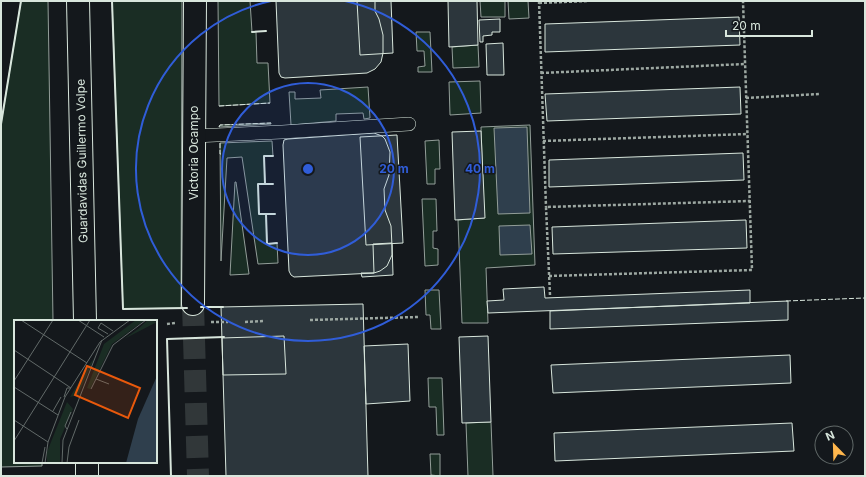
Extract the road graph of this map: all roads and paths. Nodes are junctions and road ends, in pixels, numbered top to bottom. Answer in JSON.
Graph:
{"nodes":[{"id":1,"x":78,"y":1,"type":"edge"},
{"id":2,"x":195,"y":1,"type":"edge"},
{"id":3,"x":587,"y":1,"type":"edge"},
{"id":4,"x":743,"y":1,"type":"edge"},
{"id":5,"x":539,"y":2,"type":"edge"},
{"id":6,"x":745,"y":64,"type":"junction"},
{"id":7,"x":541,"y":73,"type":"junction"},
{"id":8,"x":820,"y":94,"type":"dead end"},
{"id":9,"x":746,"y":98,"type":"junction"},
{"id":10,"x":409,"y":124,"type":"dead end"},
{"id":11,"x":748,"y":134,"type":"junction"},
{"id":12,"x":194,"y":136,"type":"junction"},
{"id":13,"x":544,"y":141,"type":"junction"},
{"id":14,"x":750,"y":201,"type":"junction"},
{"id":15,"x":546,"y":208,"type":"junction"},
{"id":16,"x":549,"y":276,"type":"junction"},
{"id":17,"x":550,"y":295,"type":"dead end"},
{"id":18,"x":194,"y":304,"type":"tunnel mouth"},
{"id":19,"x":418,"y":317,"type":"dead end"},
{"id":20,"x":85,"y":320,"type":"edge"},
{"id":21,"x":310,"y":320,"type":"dead end"},
{"id":22,"x":266,"y":321,"type":"dead end"},
{"id":23,"x":228,"y":322,"type":"dead end"},
{"id":24,"x":245,"y":322,"type":"dead end"},
{"id":25,"x":205,"y":323,"type":"dead end"},
{"id":26,"x":87,"y":463,"type":"edge"},
{"id":27,"x":87,"y":476,"type":"edge"}],
"edges":[{"from":1,"to":20,"type":"main road","name":"Guardavidas Guillermo Volpe"},
{"from":2,"to":12,"type":"main road","name":"Victoria Ocampo"},
{"from":3,"to":5,"type":"path"},
{"from":4,"to":6,"type":"path"},
{"from":5,"to":7,"type":"path"},
{"from":6,"to":7,"type":"path"},
{"from":6,"to":9,"type":"path"},
{"from":7,"to":13,"type":"path"},
{"from":8,"to":9,"type":"path"},
{"from":9,"to":11,"type":"path"},
{"from":10,"to":12,"type":"lane"},
{"from":11,"to":13,"type":"path"},
{"from":11,"to":14,"type":"path"},
{"from":12,"to":18,"type":"main road","name":"Victoria Ocampo"},
{"from":13,"to":15,"type":"path"},
{"from":14,"to":15,"type":"path"},
{"from":14,"to":16,"type":"path"},
{"from":15,"to":16,"type":"path"},
{"from":16,"to":17,"type":"path"},
{"from":19,"to":21,"type":"path"},
{"from":22,"to":24,"type":"path"},
{"from":23,"to":25,"type":"path"},
{"from":26,"to":27,"type":"main road"}]}
